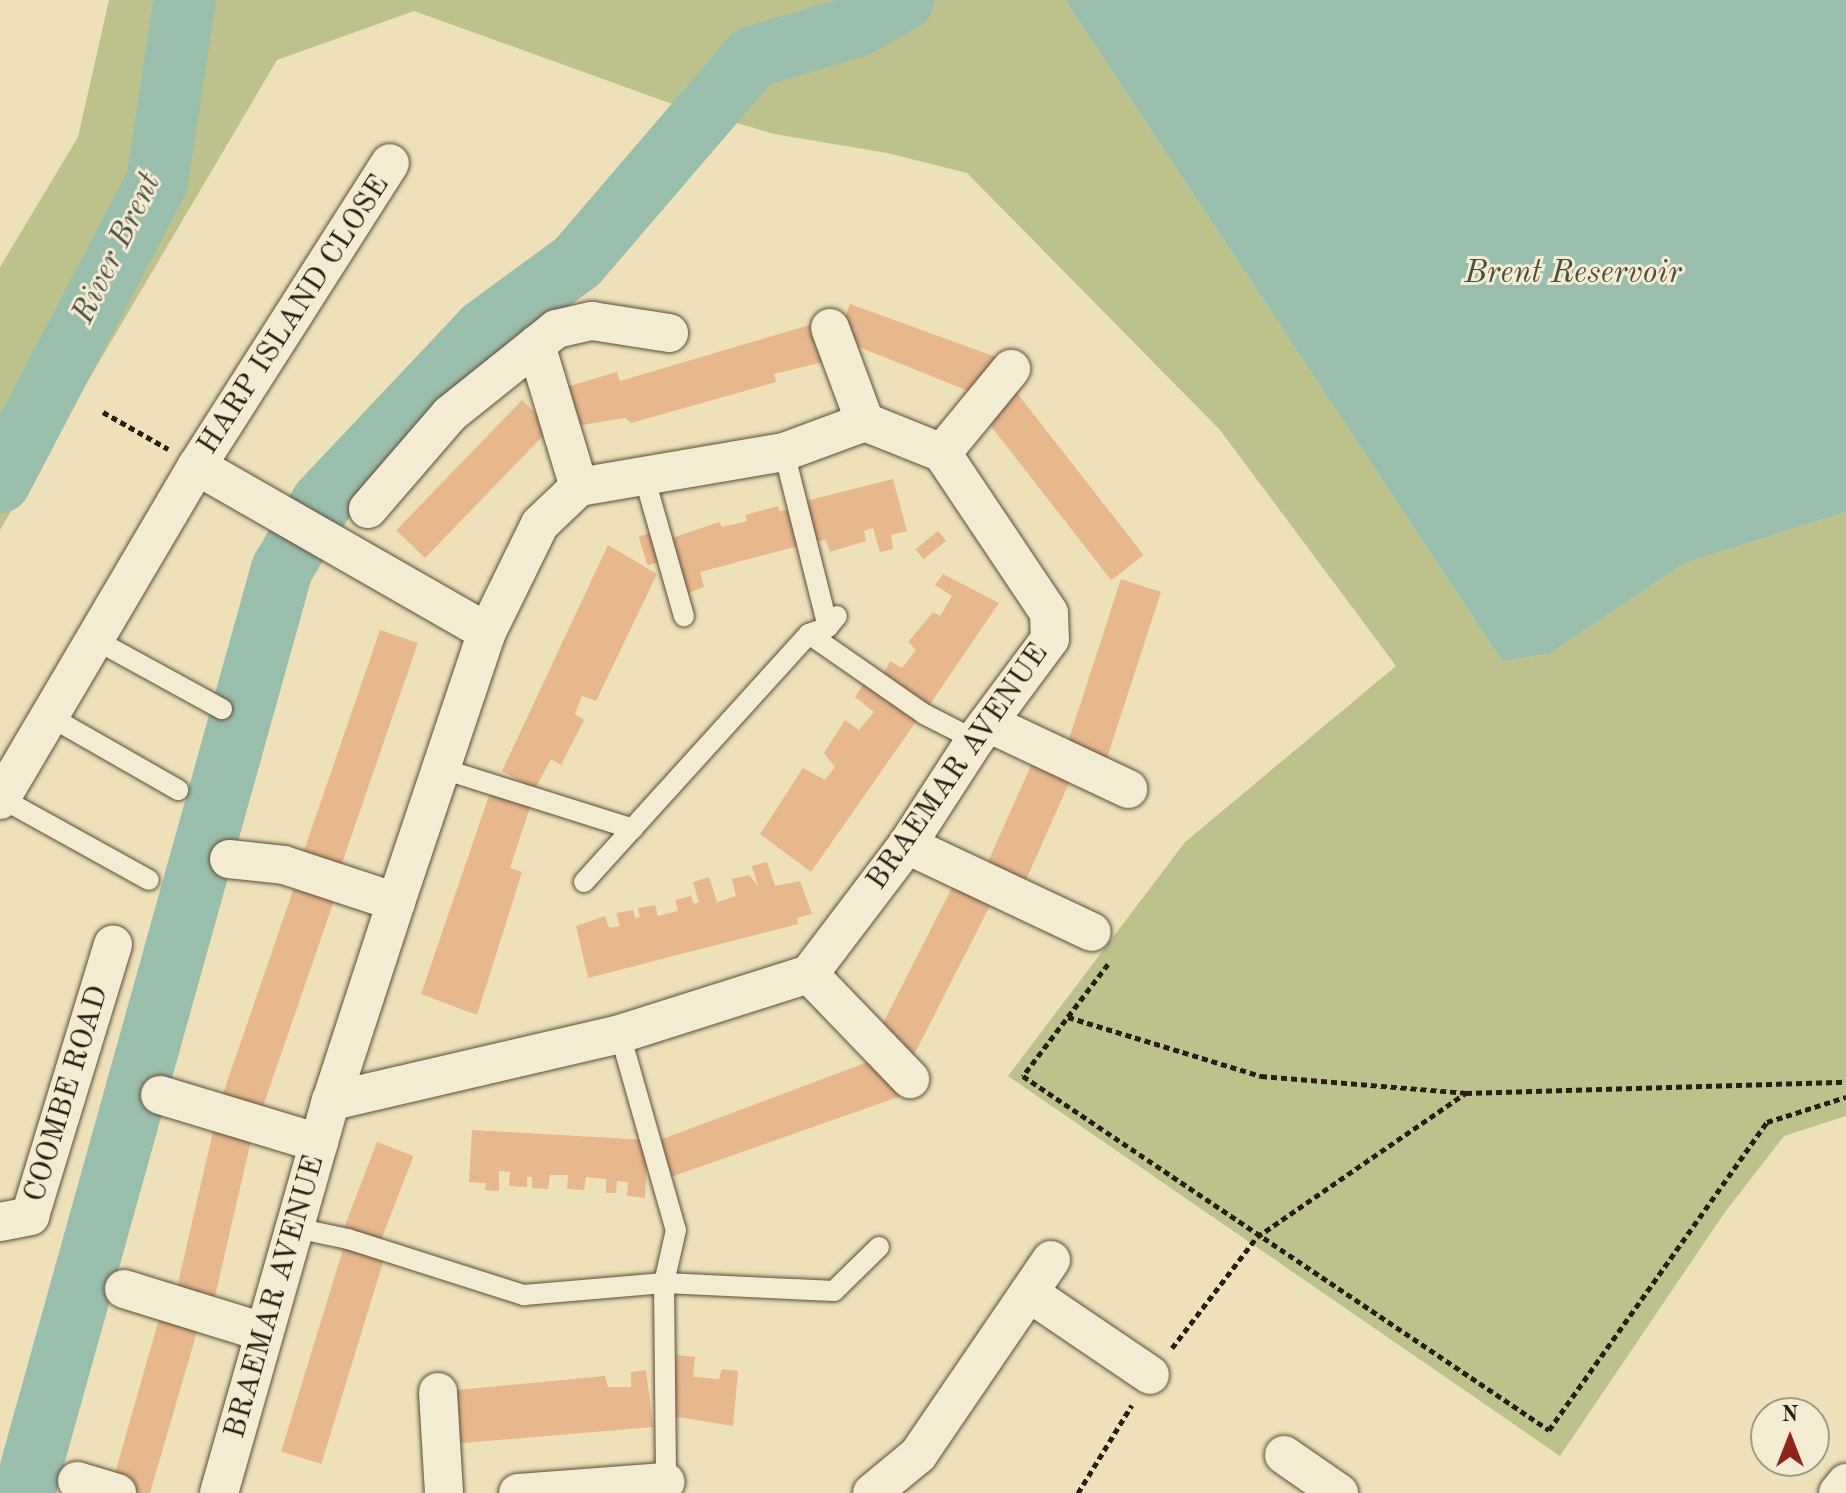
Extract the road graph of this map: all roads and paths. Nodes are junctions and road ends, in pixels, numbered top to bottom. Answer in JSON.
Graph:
{"nodes":[{"id":1,"x":390,"y":163,"type":"dead end"},
{"id":2,"x":830,"y":328,"type":"dead end"},
{"id":3,"x":669,"y":333,"type":"dead end"},
{"id":4,"x":536,"y":345,"type":"junction"},
{"id":5,"x":1011,"y":369,"type":"dead end"},
{"id":6,"x":103,"y":412,"type":"dead end"},
{"id":7,"x":865,"y":422,"type":"junction"},
{"id":8,"x":784,"y":452,"type":"junction"},
{"id":9,"x":942,"y":453,"type":"junction"},
{"id":10,"x":197,"y":466,"type":"junction"},
{"id":11,"x":644,"y":476,"type":"junction"},
{"id":12,"x":579,"y":487,"type":"junction"},
{"id":13,"x":368,"y":509,"type":"dead end"},
{"id":14,"x":684,"y":616,"type":"dead end"},
{"id":15,"x":824,"y":625,"type":"junction"},
{"id":16,"x":487,"y":632,"type":"junction"},
{"id":17,"x":94,"y":639,"type":"junction"},
{"id":18,"x":222,"y":709,"type":"dead end"},
{"id":19,"x":49,"y":716,"type":"junction"},
{"id":20,"x":982,"y":731,"type":"junction"},
{"id":21,"x":443,"y":769,"type":"junction"},
{"id":22,"x":1128,"y":789,"type":"dead end"},
{"id":23,"x":178,"y":790,"type":"dead end"},
{"id":24,"x":0,"y":799,"type":"edge"},
{"id":25,"x":633,"y":829,"type":"junction"},
{"id":26,"x":907,"y":845,"type":"junction"},
{"id":27,"x":229,"y":859,"type":"dead end"},
{"id":28,"x":149,"y":880,"type":"dead end"},
{"id":29,"x":584,"y":882,"type":"dead end"},
{"id":30,"x":396,"y":902,"type":"junction"},
{"id":31,"x":1092,"y":932,"type":"joint"},
{"id":32,"x":113,"y":944,"type":"dead end"},
{"id":33,"x":809,"y":974,"type":"junction"},
{"id":34,"x":1068,"y":1017,"type":"junction"},
{"id":35,"x":620,"y":1034,"type":"junction"},
{"id":36,"x":910,"y":1079,"type":"dead end"},
{"id":37,"x":1846,"y":1082,"type":"edge"},
{"id":38,"x":1466,"y":1093,"type":"junction"},
{"id":39,"x":160,"y":1095,"type":"dead end"},
{"id":40,"x":1846,"y":1097,"type":"edge"},
{"id":41,"x":331,"y":1101,"type":"junction"},
{"id":42,"x":319,"y":1143,"type":"junction"},
{"id":43,"x":0,"y":1222,"type":"edge"},
{"id":44,"x":296,"y":1228,"type":"junction"},
{"id":45,"x":1257,"y":1237,"type":"junction"},
{"id":46,"x":879,"y":1247,"type":"dead end"},
{"id":47,"x":1051,"y":1260,"type":"dead end"},
{"id":48,"x":664,"y":1283,"type":"junction"},
{"id":49,"x":124,"y":1289,"type":"dead end"},
{"id":50,"x":1029,"y":1293,"type":"junction"},
{"id":51,"x":263,"y":1332,"type":"junction"},
{"id":52,"x":1150,"y":1375,"type":"dead end"},
{"id":53,"x":438,"y":1392,"type":"dead end"},
{"id":54,"x":1284,"y":1455,"type":"dead end"},
{"id":55,"x":77,"y":1481,"type":"dead end"},
{"id":56,"x":666,"y":1482,"type":"joint"},
{"id":57,"x":1846,"y":1483,"type":"edge"},
{"id":58,"x":1329,"y":1490,"type":"edge"},
{"id":59,"x":117,"y":1493,"type":"edge"},
{"id":60,"x":219,"y":1493,"type":"edge"},
{"id":61,"x":444,"y":1493,"type":"edge"},
{"id":62,"x":518,"y":1493,"type":"edge"},
{"id":63,"x":872,"y":1493,"type":"edge"},
{"id":64,"x":1838,"y":1493,"type":"edge"}],
"edges":[{"from":1,"to":10,"type":"street","name":"HARP ISLAND CLOSE"},
{"from":2,"to":7,"type":"street"},
{"from":3,"to":4,"type":"street"},
{"from":4,"to":12,"type":"street"},
{"from":4,"to":13,"type":"street"},
{"from":5,"to":9,"type":"street"},
{"from":6,"to":10,"type":"path"},
{"from":7,"to":8,"type":"street"},
{"from":7,"to":9,"type":"street"},
{"from":8,"to":11,"type":"street"},
{"from":8,"to":15,"type":"lane"},
{"from":9,"to":20,"type":"street","name":"BRAEMAR AVENUE"},
{"from":10,"to":16,"type":"street","name":"HARP ISLAND CLOSE"},
{"from":10,"to":17,"type":"street","name":"HARP ISLAND CLOSE"},
{"from":11,"to":12,"type":"street"},
{"from":11,"to":14,"type":"lane"},
{"from":12,"to":16,"type":"street","name":"BRAEMAR AVENUE"},
{"from":15,"to":20,"type":"lane"},
{"from":15,"to":25,"type":"lane"},
{"from":16,"to":21,"type":"street","name":"BRAEMAR AVENUE"},
{"from":17,"to":18,"type":"lane"},
{"from":17,"to":19,"type":"street","name":"HARP ISLAND CLOSE"},
{"from":19,"to":23,"type":"lane"},
{"from":19,"to":24,"type":"street","name":"HARP ISLAND CLOSE"},
{"from":20,"to":22,"type":"street"},
{"from":20,"to":26,"type":"street","name":"BRAEMAR AVENUE"},
{"from":21,"to":25,"type":"lane"},
{"from":21,"to":30,"type":"street","name":"BRAEMAR AVENUE"},
{"from":24,"to":28,"type":"lane"},
{"from":25,"to":29,"type":"lane"},
{"from":26,"to":31,"type":"street"},
{"from":26,"to":33,"type":"street","name":"BRAEMAR AVENUE"},
{"from":27,"to":30,"type":"street"},
{"from":30,"to":41,"type":"street","name":"BRAEMAR AVENUE"},
{"from":31,"to":34,"type":"path"},
{"from":32,"to":43,"type":"street","name":"COOMBE ROAD"},
{"from":33,"to":35,"type":"street"},
{"from":33,"to":36,"type":"street"},
{"from":34,"to":38,"type":"path"},
{"from":34,"to":45,"type":"path"},
{"from":35,"to":41,"type":"street"},
{"from":35,"to":48,"type":"lane"},
{"from":37,"to":38,"type":"path"},
{"from":38,"to":45,"type":"path"},
{"from":39,"to":42,"type":"street"},
{"from":40,"to":45,"type":"path"},
{"from":41,"to":42,"type":"street","name":"BRAEMAR AVENUE"},
{"from":42,"to":44,"type":"street","name":"BRAEMAR AVENUE"},
{"from":44,"to":48,"type":"lane"},
{"from":44,"to":51,"type":"street","name":"BRAEMAR AVENUE"},
{"from":46,"to":48,"type":"lane"},
{"from":47,"to":50,"type":"street"},
{"from":48,"to":56,"type":"lane"},
{"from":49,"to":51,"type":"street"},
{"from":50,"to":52,"type":"street"},
{"from":50,"to":63,"type":"street"},
{"from":51,"to":60,"type":"street","name":"BRAEMAR AVENUE"},
{"from":53,"to":61,"type":"street"},
{"from":54,"to":58,"type":"street"},
{"from":55,"to":59,"type":"street"},
{"from":56,"to":62,"type":"street"},
{"from":57,"to":64,"type":"street"}]}
